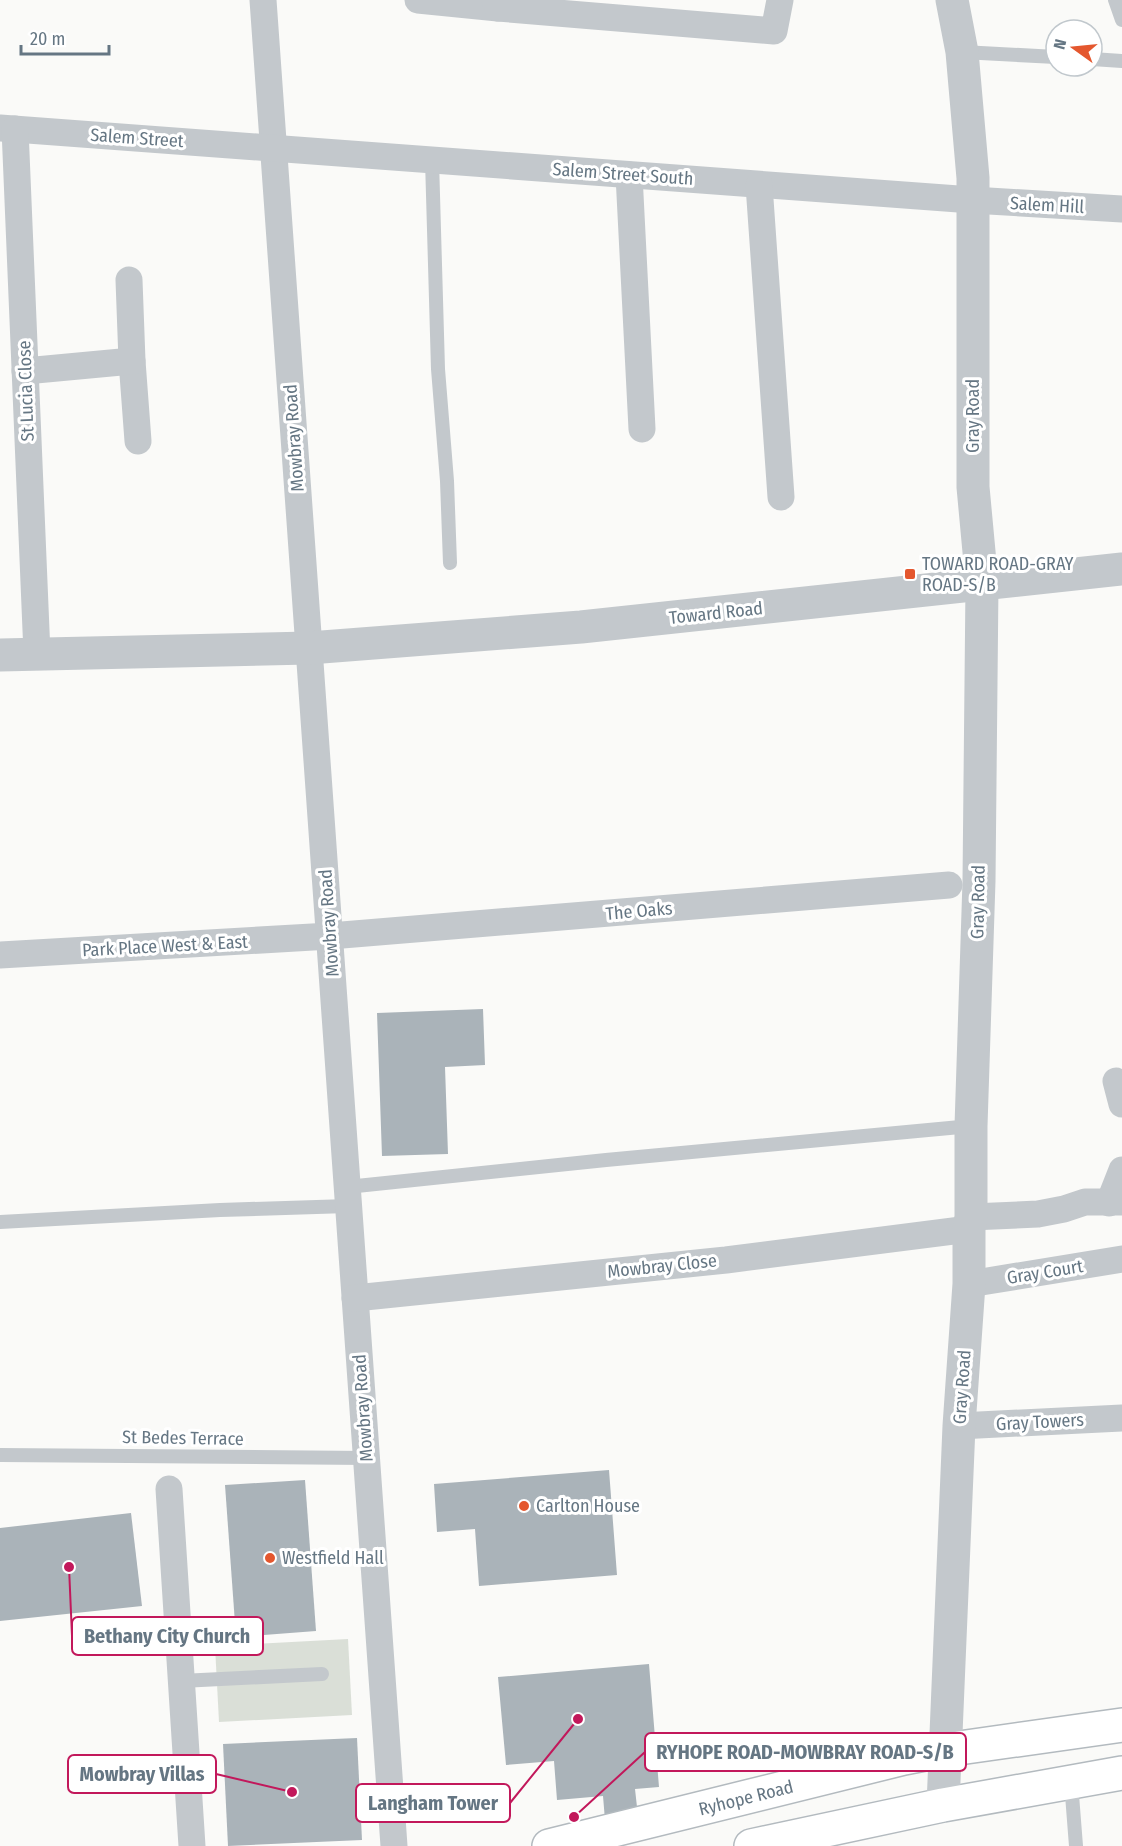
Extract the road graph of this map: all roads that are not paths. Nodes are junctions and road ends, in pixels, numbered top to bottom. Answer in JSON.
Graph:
{"nodes":[{"id":1,"x":263,"y":0,"type":"edge"},
{"id":2,"x":418,"y":0,"type":"edge"},
{"id":3,"x":780,"y":0,"type":"edge"},
{"id":4,"x":952,"y":0,"type":"edge"},
{"id":5,"x":1115,"y":0,"type":"edge"},
{"id":6,"x":503,"y":3,"type":"edge"},
{"id":7,"x":1122,"y":20,"type":"edge"},
{"id":8,"x":962,"y":52,"type":"junction"},
{"id":9,"x":1044,"y":56,"type":"edge"},
{"id":10,"x":1104,"y":60,"type":"edge"},
{"id":11,"x":1122,"y":61,"type":"edge"},
{"id":12,"x":7,"y":128,"type":"edge"},
{"id":13,"x":274,"y":148,"type":"junction"},
{"id":14,"x":432,"y":160,"type":"junction"},
{"id":15,"x":629,"y":175,"type":"junction"},
{"id":16,"x":759,"y":184,"type":"junction"},
{"id":17,"x":972,"y":200,"type":"junction"},
{"id":18,"x":1122,"y":209,"type":"edge"},
{"id":19,"x":129,"y":280,"type":"dead end"},
{"id":20,"x":132,"y":361,"type":"junction"},
{"id":21,"x":25,"y":372,"type":"junction"},
{"id":22,"x":642,"y":429,"type":"dead end"},
{"id":23,"x":138,"y":441,"type":"dead end"},
{"id":24,"x":781,"y":497,"type":"dead end"},
{"id":25,"x":450,"y":563,"type":"dead end"},
{"id":26,"x":1122,"y":569,"type":"edge"},
{"id":27,"x":982,"y":584,"type":"junction"},
{"id":28,"x":309,"y":648,"type":"junction"},
{"id":29,"x":38,"y":654,"type":"junction"},
{"id":30,"x":0,"y":655,"type":"edge"},
{"id":31,"x":949,"y":885,"type":"dead end"},
{"id":32,"x":330,"y":936,"type":"junction"},
{"id":33,"x":0,"y":955,"type":"edge"},
{"id":34,"x":971,"y":1126,"type":"junction"},
{"id":35,"x":1122,"y":1170,"type":"edge"},
{"id":36,"x":348,"y":1196,"type":"junction"},
{"id":37,"x":1115,"y":1203,"type":"edge"},
{"id":38,"x":0,"y":1222,"type":"edge"},
{"id":39,"x":970,"y":1223,"type":"junction"},
{"id":40,"x":1122,"y":1259,"type":"edge"},
{"id":41,"x":969,"y":1284,"type":"junction"},
{"id":42,"x":355,"y":1298,"type":"junction"},
{"id":43,"x":1122,"y":1418,"type":"edge"},
{"id":44,"x":959,"y":1426,"type":"junction"},
{"id":45,"x":0,"y":1455,"type":"edge"},
{"id":46,"x":367,"y":1458,"type":"junction"},
{"id":47,"x":169,"y":1489,"type":"dead end"},
{"id":48,"x":322,"y":1674,"type":"dead end"},
{"id":49,"x":181,"y":1681,"type":"junction"},
{"id":50,"x":1122,"y":1725,"type":"edge"},
{"id":51,"x":945,"y":1750,"type":"junction"},
{"id":52,"x":1122,"y":1773,"type":"edge"},
{"id":53,"x":1071,"y":1781,"type":"junction"},
{"id":54,"x":943,"y":1805,"type":"junction"},
{"id":55,"x":192,"y":1846,"type":"edge"},
{"id":56,"x":394,"y":1846,"type":"edge"},
{"id":57,"x":549,"y":1846,"type":"edge"},
{"id":58,"x":751,"y":1846,"type":"edge"},
{"id":59,"x":1076,"y":1846,"type":"edge"}],
"edges":[{"from":1,"to":13,"type":"street","name":"Mowbray Road"},
{"from":2,"to":6,"type":"street"},
{"from":3,"to":6,"type":"street"},
{"from":4,"to":8,"type":"street","name":"Gray Road"},
{"from":5,"to":7,"type":"lane"},
{"from":8,"to":9,"type":"lane"},
{"from":8,"to":17,"type":"street","name":"Gray Road"},
{"from":10,"to":11,"type":"lane"},
{"from":12,"to":13,"type":"street","name":"Salem Street"},
{"from":12,"to":21,"type":"street","name":"St Lucia Close"},
{"from":13,"to":14,"type":"street","name":"Salem Street South"},
{"from":13,"to":28,"type":"street","name":"Mowbray Road"},
{"from":14,"to":15,"type":"street","name":"Salem Street South"},
{"from":14,"to":25,"type":"lane"},
{"from":15,"to":16,"type":"street","name":"Salem Street South"},
{"from":15,"to":22,"type":"street"},
{"from":16,"to":17,"type":"street","name":"Salem Street South"},
{"from":16,"to":24,"type":"street"},
{"from":17,"to":18,"type":"street","name":"Salem Hill"},
{"from":17,"to":27,"type":"street","name":"Gray Road"},
{"from":19,"to":20,"type":"street"},
{"from":20,"to":21,"type":"street"},
{"from":20,"to":23,"type":"street"},
{"from":21,"to":29,"type":"street","name":"St Lucia Close"},
{"from":26,"to":27,"type":"street","name":"Toward Road"},
{"from":27,"to":28,"type":"street","name":"Toward Road"},
{"from":27,"to":34,"type":"street","name":"Gray Road"},
{"from":28,"to":29,"type":"street","name":"Toward Road"},
{"from":28,"to":32,"type":"street","name":"Mowbray Road"},
{"from":29,"to":30,"type":"street","name":"Toward Road"},
{"from":31,"to":32,"type":"street","name":"The Oaks"},
{"from":32,"to":33,"type":"street","name":"Park Place West & East"},
{"from":32,"to":36,"type":"street","name":"Mowbray Road"},
{"from":34,"to":36,"type":"lane"},
{"from":34,"to":39,"type":"street","name":"Gray Road"},
{"from":35,"to":37,"type":"street"},
{"from":36,"to":38,"type":"lane"},
{"from":36,"to":42,"type":"street","name":"Mowbray Road"},
{"from":37,"to":39,"type":"street","name":"Mowbray Close"},
{"from":39,"to":41,"type":"street","name":"Gray Road"},
{"from":39,"to":42,"type":"street","name":"Mowbray Close"},
{"from":40,"to":41,"type":"street","name":"Gray Court"},
{"from":41,"to":44,"type":"street","name":"Gray Road"},
{"from":42,"to":46,"type":"street","name":"Mowbray Road"},
{"from":43,"to":44,"type":"street","name":"Gray Towers"},
{"from":44,"to":51,"type":"street","name":"Gray Road"},
{"from":45,"to":46,"type":"lane","name":"St Bedes Terrace"},
{"from":46,"to":56,"type":"street","name":"Mowbray Road"},
{"from":47,"to":49,"type":"street"},
{"from":48,"to":49,"type":"lane"},
{"from":49,"to":55,"type":"street"},
{"from":50,"to":51,"type":"main road","name":"Ryhope Road"},
{"from":51,"to":54,"type":"street","name":"Gray Road"},
{"from":51,"to":57,"type":"main road","name":"Ryhope Road"},
{"from":52,"to":53,"type":"main road"},
{"from":53,"to":54,"type":"main road"},
{"from":53,"to":59,"type":"lane"},
{"from":54,"to":58,"type":"main road"}]}
